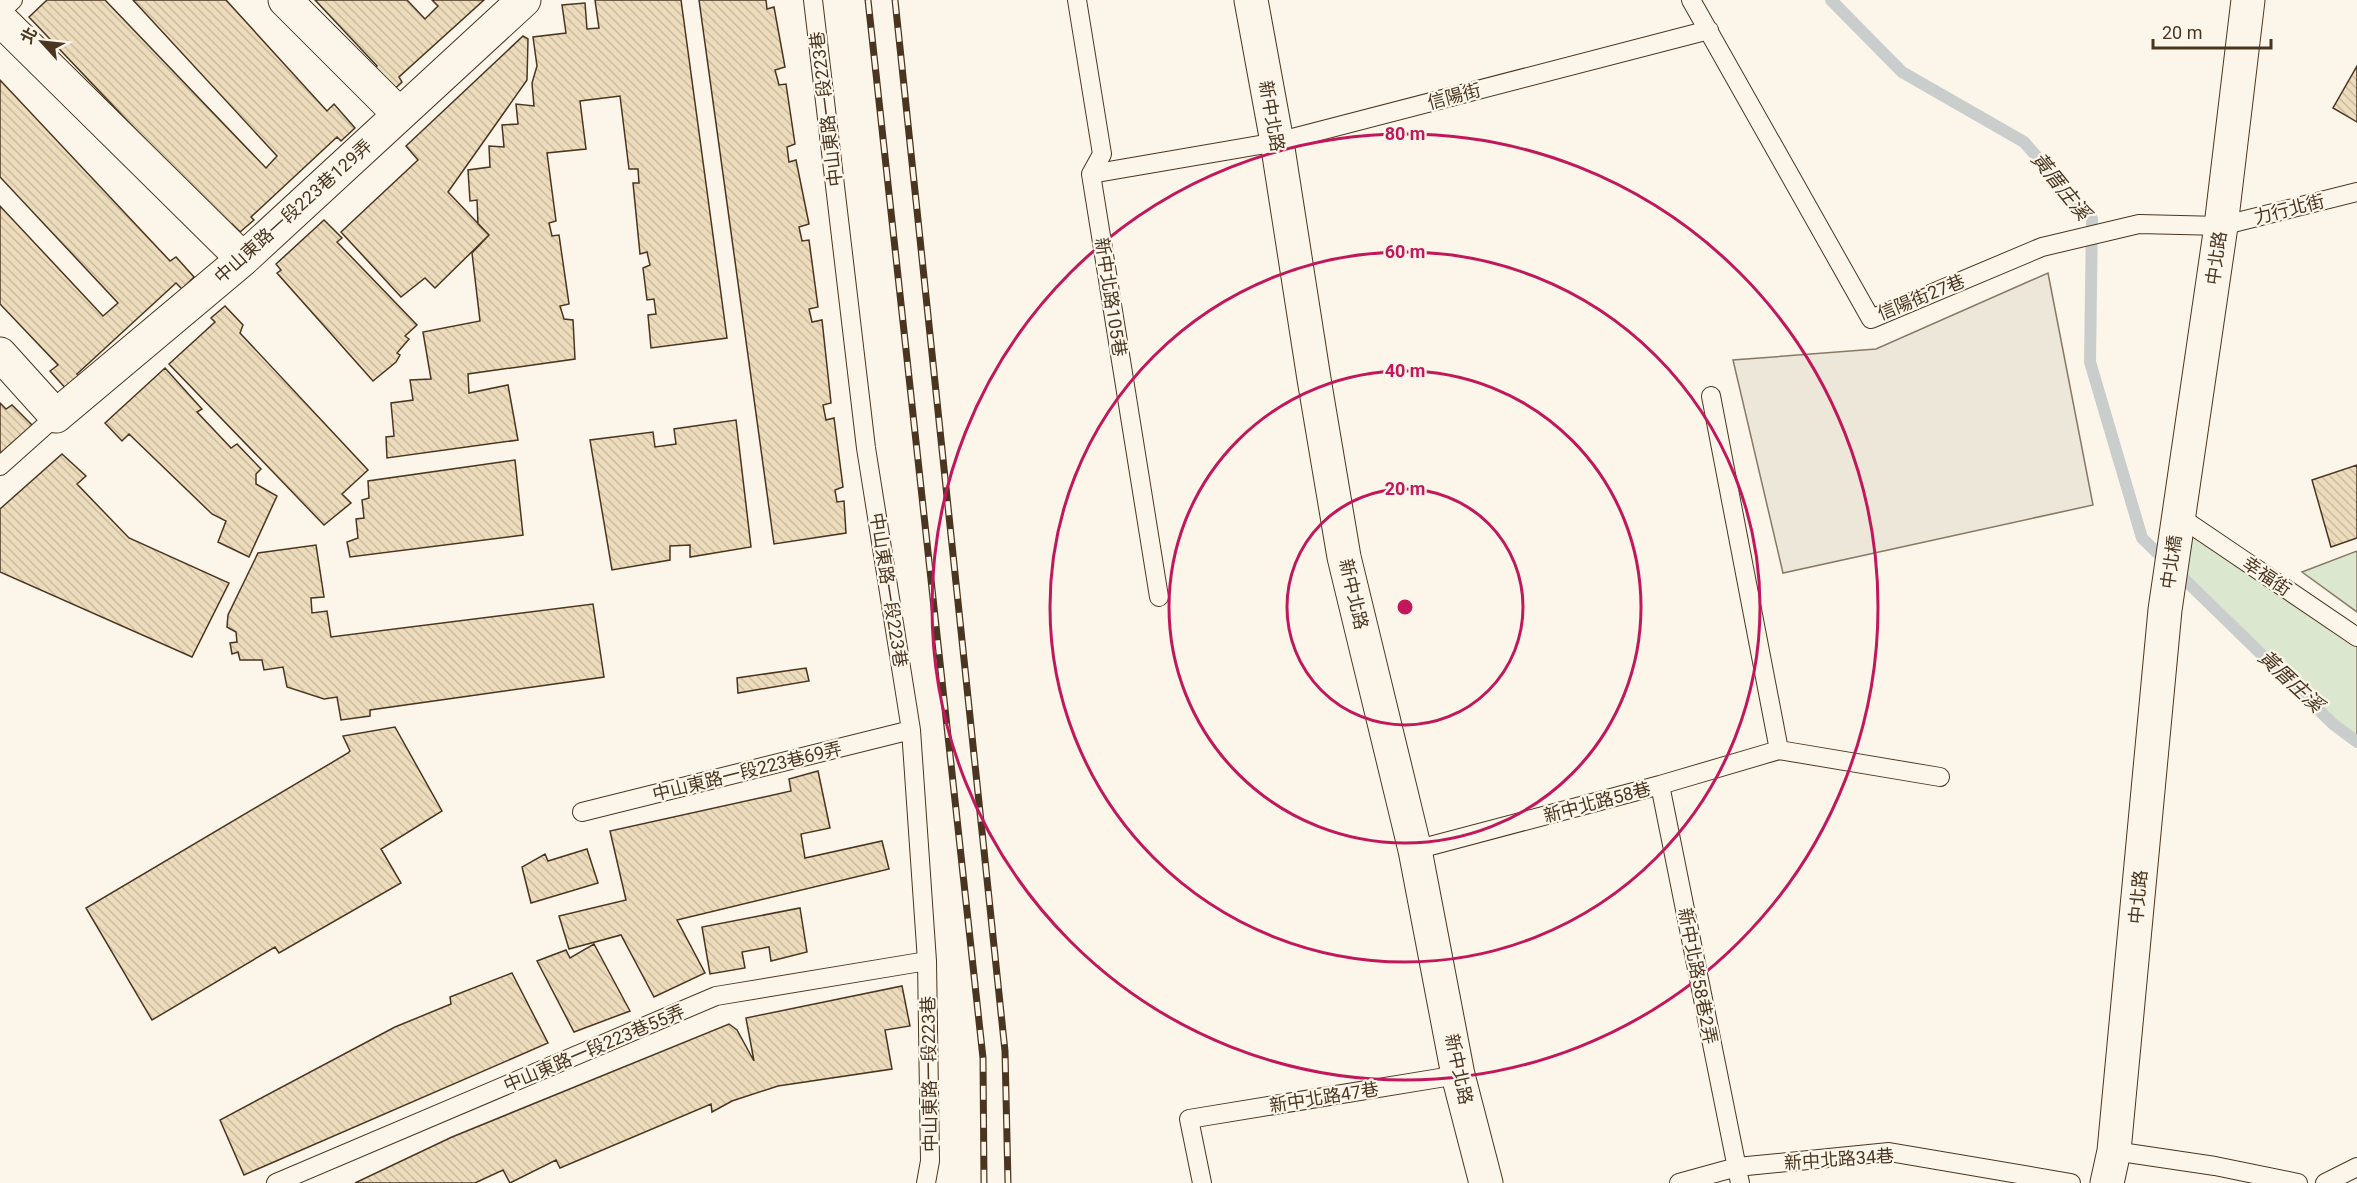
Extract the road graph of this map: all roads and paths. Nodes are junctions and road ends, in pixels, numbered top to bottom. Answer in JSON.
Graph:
{"nodes":[{"id":1,"x":13,"y":0,"type":"edge"},
{"id":2,"x":285,"y":0,"type":"edge"},
{"id":3,"x":524,"y":0,"type":"edge"},
{"id":4,"x":813,"y":0,"type":"edge"},
{"id":5,"x":1077,"y":0,"type":"edge"},
{"id":6,"x":1251,"y":0,"type":"edge"},
{"id":7,"x":1690,"y":0,"type":"edge"},
{"id":8,"x":2248,"y":0,"type":"edge"},
{"id":9,"x":0,"y":12,"type":"edge"},
{"id":10,"x":0,"y":19,"type":"edge"},
{"id":11,"x":1709,"y":30,"type":"junction"},
{"id":12,"x":399,"y":114,"type":"junction"},
{"id":13,"x":1277,"y":142,"type":"junction"},
{"id":14,"x":1091,"y":174,"type":"junction"},
{"id":15,"x":2357,"y":192,"type":"edge"},
{"id":16,"x":2221,"y":226,"type":"junction"},
{"id":17,"x":243,"y":259,"type":"junction"},
{"id":18,"x":0,"y":354,"type":"edge"},
{"id":19,"x":1711,"y":396,"type":"dead end"},
{"id":20,"x":56,"y":416,"type":"junction"},
{"id":21,"x":0,"y":466,"type":"edge"},
{"id":22,"x":2177,"y":515,"type":"junction"},
{"id":23,"x":1159,"y":597,"type":"dead end"},
{"id":24,"x":2165,"y":610,"type":"joint"},
{"id":25,"x":2357,"y":637,"type":"edge"},
{"id":26,"x":911,"y":730,"type":"junction"},
{"id":27,"x":1779,"y":750,"type":"junction"},
{"id":28,"x":1940,"y":777,"type":"dead end"},
{"id":29,"x":1660,"y":785,"type":"junction"},
{"id":30,"x":582,"y":812,"type":"dead end"},
{"id":31,"x":1415,"y":850,"type":"junction"},
{"id":32,"x":927,"y":961,"type":"junction"},
{"id":33,"x":1458,"y":1074,"type":"junction"},
{"id":34,"x":2114,"y":1151,"type":"junction"},
{"id":35,"x":2357,"y":1167,"type":"edge"},
{"id":36,"x":1738,"y":1175,"type":"edge"},
{"id":37,"x":276,"y":1183,"type":"edge"},
{"id":38,"x":926,"y":1183,"type":"edge"},
{"id":39,"x":1202,"y":1183,"type":"edge"},
{"id":40,"x":1486,"y":1183,"type":"edge"},
{"id":41,"x":1679,"y":1183,"type":"edge"},
{"id":42,"x":2071,"y":1183,"type":"edge"},
{"id":43,"x":2107,"y":1183,"type":"edge"},
{"id":44,"x":2298,"y":1183,"type":"edge"},
{"id":45,"x":2325,"y":1183,"type":"edge"}],
"edges":[{"from":1,"to":9,"type":"lane"},
{"from":2,"to":12,"type":"street"},
{"from":3,"to":12,"type":"street","name":"中山東路一段223巷129弄"},
{"from":4,"to":26,"type":"lane","name":"中山東路一段223巷"},
{"from":5,"to":14,"type":"lane","name":"新中北路105巷"},
{"from":6,"to":13,"type":"street","name":"新中北路"},
{"from":7,"to":11,"type":"lane"},
{"from":8,"to":16,"type":"street","name":"中北路"},
{"from":10,"to":17,"type":"street"},
{"from":11,"to":13,"type":"lane","name":"信陽街"},
{"from":11,"to":16,"type":"lane","name":"信陽街27巷"},
{"from":12,"to":17,"type":"street","name":"中山東路一段223巷129弄"},
{"from":13,"to":14,"type":"lane","name":"信陽街"},
{"from":13,"to":31,"type":"street","name":"新中北路"},
{"from":14,"to":23,"type":"lane","name":"新中北路105巷"},
{"from":15,"to":16,"type":"lane","name":"力行北街"},
{"from":16,"to":22,"type":"street","name":"中北路"},
{"from":17,"to":20,"type":"street","name":"中山東路一段223巷129弄"},
{"from":18,"to":20,"type":"street"},
{"from":19,"to":27,"type":"lane"},
{"from":20,"to":21,"type":"lane"},
{"from":22,"to":24,"type":"street","name":"中北橋"},
{"from":22,"to":25,"type":"lane","name":"幸福街"},
{"from":24,"to":34,"type":"street","name":"中北路"},
{"from":26,"to":30,"type":"lane","name":"中山東路一段223巷69弄"},
{"from":26,"to":32,"type":"lane","name":"中山東路一段223巷"},
{"from":27,"to":28,"type":"lane","name":"新中北路58巷"},
{"from":27,"to":29,"type":"lane","name":"新中北路58巷"},
{"from":29,"to":31,"type":"lane","name":"新中北路58巷"},
{"from":29,"to":36,"type":"lane","name":"新中北路58巷2弄"},
{"from":31,"to":33,"type":"street","name":"新中北路"},
{"from":32,"to":37,"type":"lane","name":"中山東路一段223巷55弄"},
{"from":32,"to":38,"type":"lane","name":"中山東路一段223巷"},
{"from":33,"to":39,"type":"lane","name":"新中北路47巷"},
{"from":33,"to":40,"type":"street","name":"新中北路"},
{"from":34,"to":43,"type":"street","name":"中北路"},
{"from":34,"to":44,"type":"lane"},
{"from":35,"to":45,"type":"lane"},
{"from":36,"to":41,"type":"lane","name":"新中北路34巷"},
{"from":36,"to":42,"type":"lane","name":"新中北路34巷"}]}
